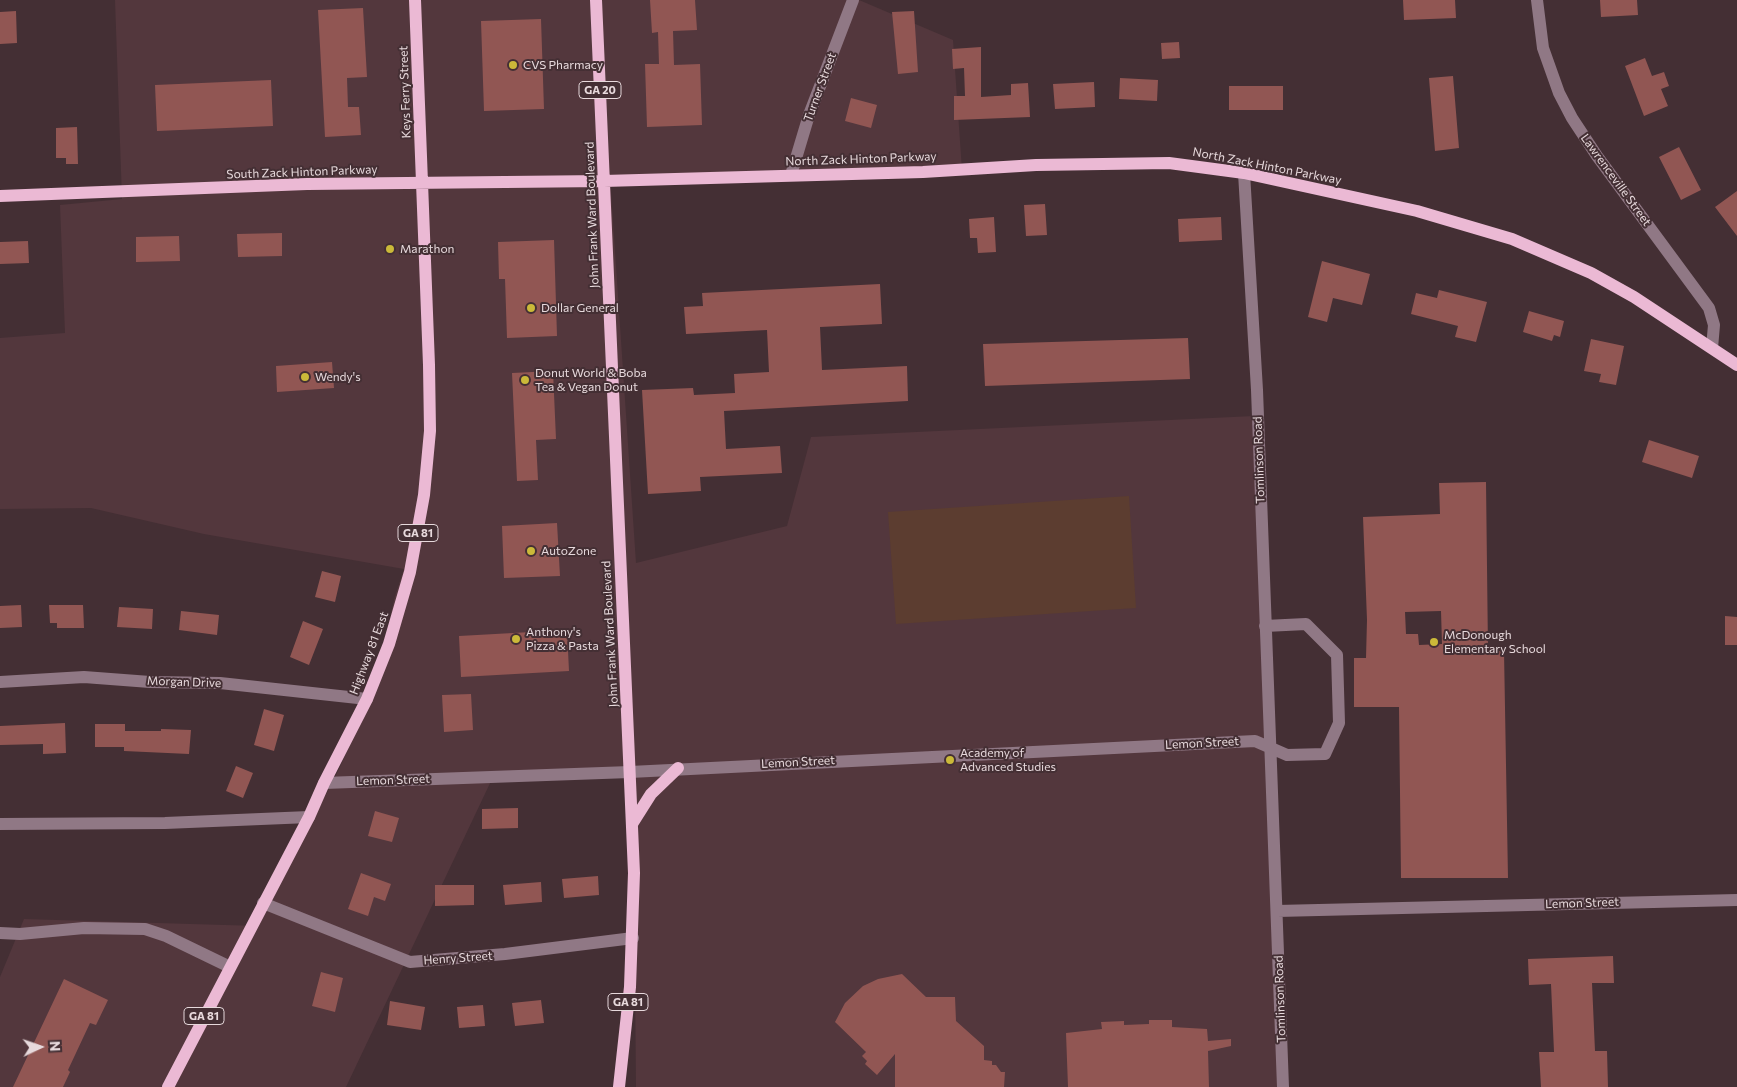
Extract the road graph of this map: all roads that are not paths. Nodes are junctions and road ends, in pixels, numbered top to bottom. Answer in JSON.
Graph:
{"nodes":[{"id":1,"x":414,"y":0,"type":"edge"},
{"id":2,"x":596,"y":0,"type":"edge"},
{"id":3,"x":853,"y":0,"type":"edge"},
{"id":4,"x":1537,"y":0,"type":"edge"},
{"id":5,"x":1244,"y":174,"type":"junction"},
{"id":6,"x":791,"y":175,"type":"junction"},
{"id":7,"x":604,"y":181,"type":"junction"},
{"id":8,"x":422,"y":183,"type":"junction"},
{"id":9,"x":0,"y":196,"type":"edge"},
{"id":10,"x":1712,"y":348,"type":"junction"},
{"id":11,"x":1737,"y":364,"type":"edge"},
{"id":12,"x":1265,"y":626,"type":"junction"},
{"id":13,"x":0,"y":682,"type":"edge"},
{"id":14,"x":367,"y":699,"type":"junction"},
{"id":15,"x":1270,"y":748,"type":"junction"},
{"id":16,"x":678,"y":768,"type":"junction"},
{"id":17,"x":630,"y":772,"type":"junction"},
{"id":18,"x":324,"y":783,"type":"junction"},
{"id":19,"x":309,"y":817,"type":"junction"},
{"id":20,"x":0,"y":824,"type":"edge"},
{"id":21,"x":632,"y":824,"type":"junction"},
{"id":22,"x":1737,"y":900,"type":"edge"},
{"id":23,"x":263,"y":903,"type":"junction"},
{"id":24,"x":1277,"y":911,"type":"junction"},
{"id":25,"x":0,"y":933,"type":"edge"},
{"id":26,"x":633,"y":938,"type":"junction"},
{"id":27,"x":230,"y":967,"type":"junction"},
{"id":28,"x":168,"y":1087,"type":"edge"},
{"id":29,"x":619,"y":1087,"type":"edge"},
{"id":30,"x":1283,"y":1087,"type":"edge"}],
"edges":[{"from":1,"to":8,"type":"main road","name":"Keys Ferry Street"},
{"from":2,"to":7,"type":"main road","name":"John Frank Ward Boulevard","number":"GA 20"},
{"from":3,"to":6,"type":"street","name":"Turner Street"},
{"from":4,"to":10,"type":"street","name":"Lawrenceville Street"},
{"from":5,"to":6,"type":"main road","name":"North Zack Hinton Parkway"},
{"from":5,"to":10,"type":"main road","name":"North Zack Hinton Parkway"},
{"from":5,"to":12,"type":"street","name":"Tomlinson Road"},
{"from":6,"to":7,"type":"main road","name":"North Zack Hinton Parkway"},
{"from":7,"to":8,"type":"main road","name":"South Zack Hinton Parkway"},
{"from":7,"to":17,"type":"main road","name":"John Frank Ward Boulevard","number":"GA 81"},
{"from":8,"to":9,"type":"main road","name":"South Zack Hinton Parkway"},
{"from":8,"to":14,"type":"main road","name":"Highway 81 East","number":"GA 81"},
{"from":10,"to":11,"type":"main road","name":"North Zack Hinton Parkway"},
{"from":12,"to":15,"type":"street","name":"Tomlinson Road"},
{"from":12,"to":15,"type":"street","name":"Lemon Street"},
{"from":13,"to":14,"type":"street","name":"Morgan Drive"},
{"from":14,"to":18,"type":"main road","name":"Highway 81 East","number":"GA 81"},
{"from":15,"to":16,"type":"street","name":"Lemon Street"},
{"from":15,"to":24,"type":"street","name":"Tomlinson Road"},
{"from":16,"to":17,"type":"street","name":"Lemon Street"},
{"from":16,"to":21,"type":"main road"},
{"from":17,"to":18,"type":"street","name":"Lemon Street"},
{"from":17,"to":21,"type":"main road","name":"John Frank Ward Boulevard","number":"GA 81"},
{"from":18,"to":19,"type":"main road","name":"Highway 81 East","number":"GA 81"},
{"from":19,"to":20,"type":"street"},
{"from":19,"to":23,"type":"main road","name":"Highway 81 East","number":"GA 81"},
{"from":21,"to":26,"type":"main road","name":"John Frank Ward Boulevard","number":"GA 81"},
{"from":22,"to":24,"type":"street","name":"Lemon Street"},
{"from":23,"to":26,"type":"street","name":"Henry Street"},
{"from":23,"to":27,"type":"main road","name":"Highway 81 East","number":"GA 81"},
{"from":24,"to":30,"type":"street","name":"Tomlinson Road"},
{"from":25,"to":27,"type":"street"},
{"from":26,"to":29,"type":"main road","name":"John Frank Ward Boulevard","number":"GA 81"},
{"from":27,"to":28,"type":"main road","name":"Highway 81 East","number":"GA 81"}]}
